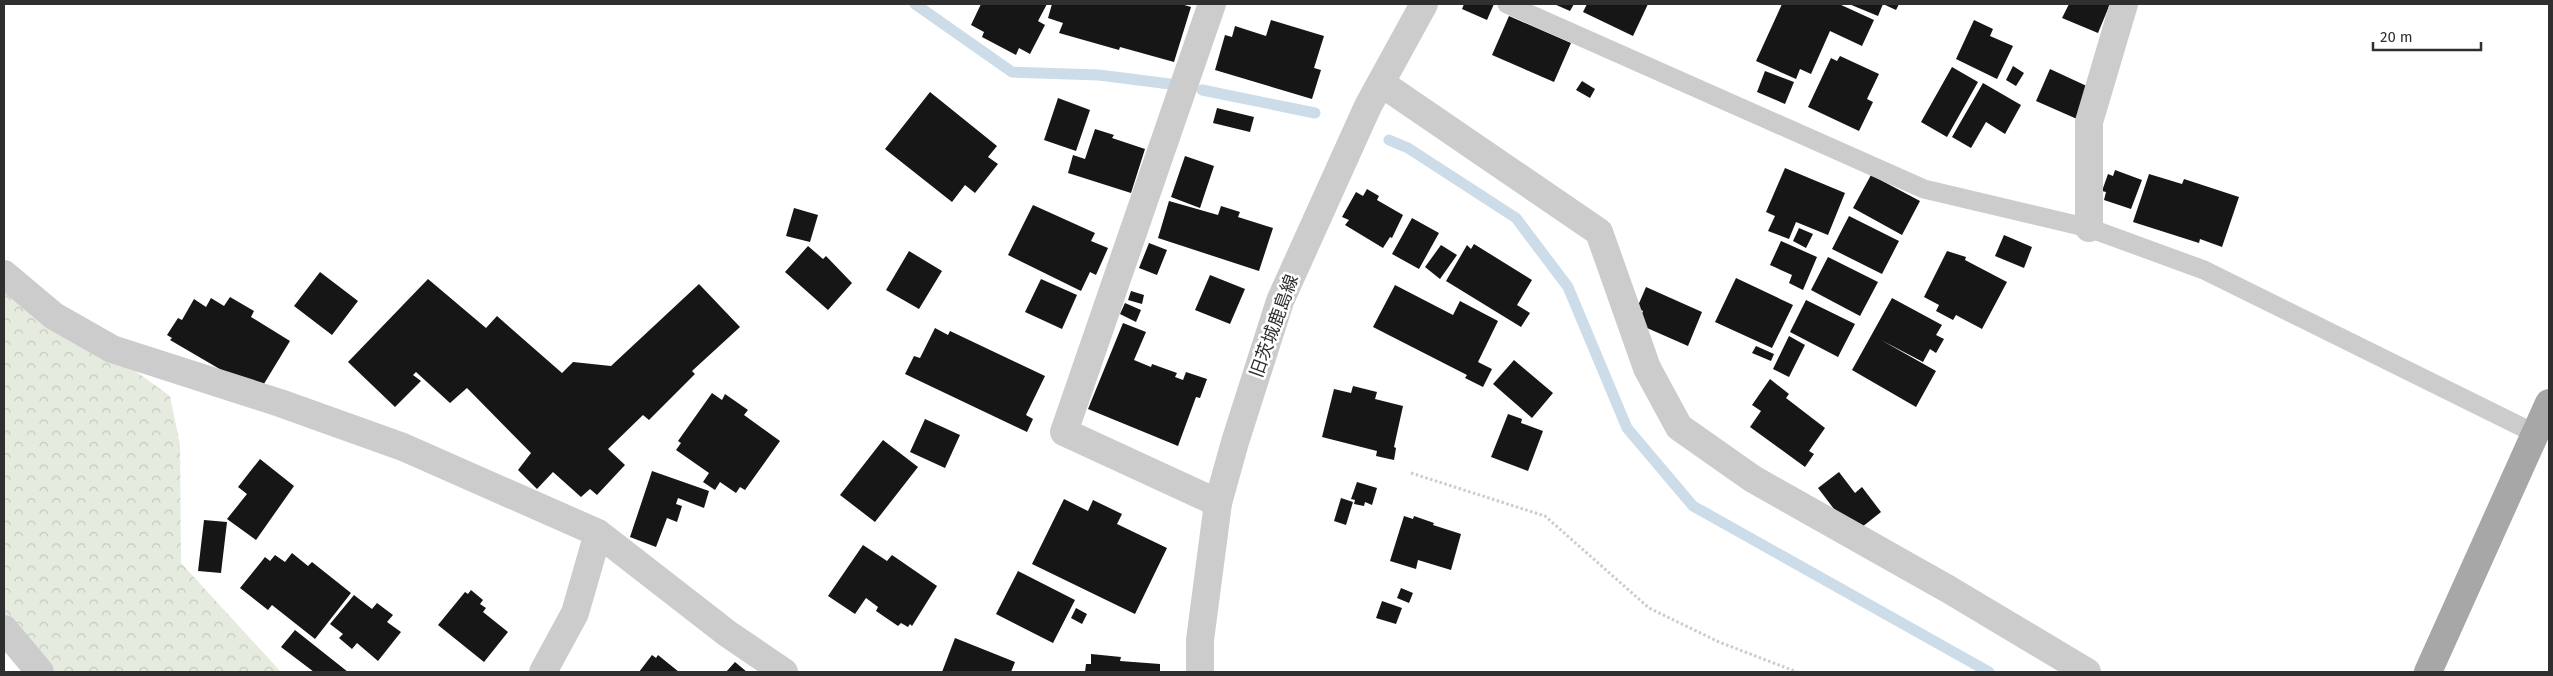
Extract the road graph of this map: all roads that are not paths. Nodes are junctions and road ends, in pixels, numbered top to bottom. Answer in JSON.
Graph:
{"nodes":[{"id":1,"x":1212,"y":4,"type":"edge"},
{"id":2,"x":1424,"y":4,"type":"edge"},
{"id":3,"x":1507,"y":4,"type":"edge"},
{"id":4,"x":2124,"y":4,"type":"edge"},
{"id":5,"x":1381,"y":83,"type":"junction"},
{"id":6,"x":2089,"y":228,"type":"junction"},
{"id":7,"x":4,"y":274,"type":"edge"},
{"id":8,"x":2549,"y":403,"type":"edge"},
{"id":9,"x":2536,"y":434,"type":"junction"},
{"id":10,"x":1218,"y":503,"type":"junction"},
{"id":11,"x":598,"y":533,"type":"junction"},
{"id":12,"x":4,"y":630,"type":"edge"},
{"id":13,"x":40,"y":672,"type":"edge"},
{"id":14,"x":543,"y":672,"type":"edge"},
{"id":15,"x":784,"y":672,"type":"edge"},
{"id":16,"x":1200,"y":672,"type":"edge"},
{"id":17,"x":2087,"y":672,"type":"edge"},
{"id":18,"x":2428,"y":672,"type":"edge"}],
"edges":[{"from":1,"to":10,"type":"street"},
{"from":2,"to":5,"type":"street","name":"旧茨城鹿島線"},
{"from":3,"to":6,"type":"lane"},
{"from":4,"to":6,"type":"street"},
{"from":5,"to":10,"type":"street","name":"旧茨城鹿島線"},
{"from":5,"to":17,"type":"street"},
{"from":6,"to":9,"type":"lane"},
{"from":7,"to":11,"type":"street"},
{"from":8,"to":9,"type":"main road"},
{"from":9,"to":18,"type":"main road"},
{"from":10,"to":16,"type":"street","name":"旧茨城鹿島線"},
{"from":11,"to":14,"type":"street"},
{"from":11,"to":15,"type":"street"},
{"from":12,"to":13,"type":"street"}]}
